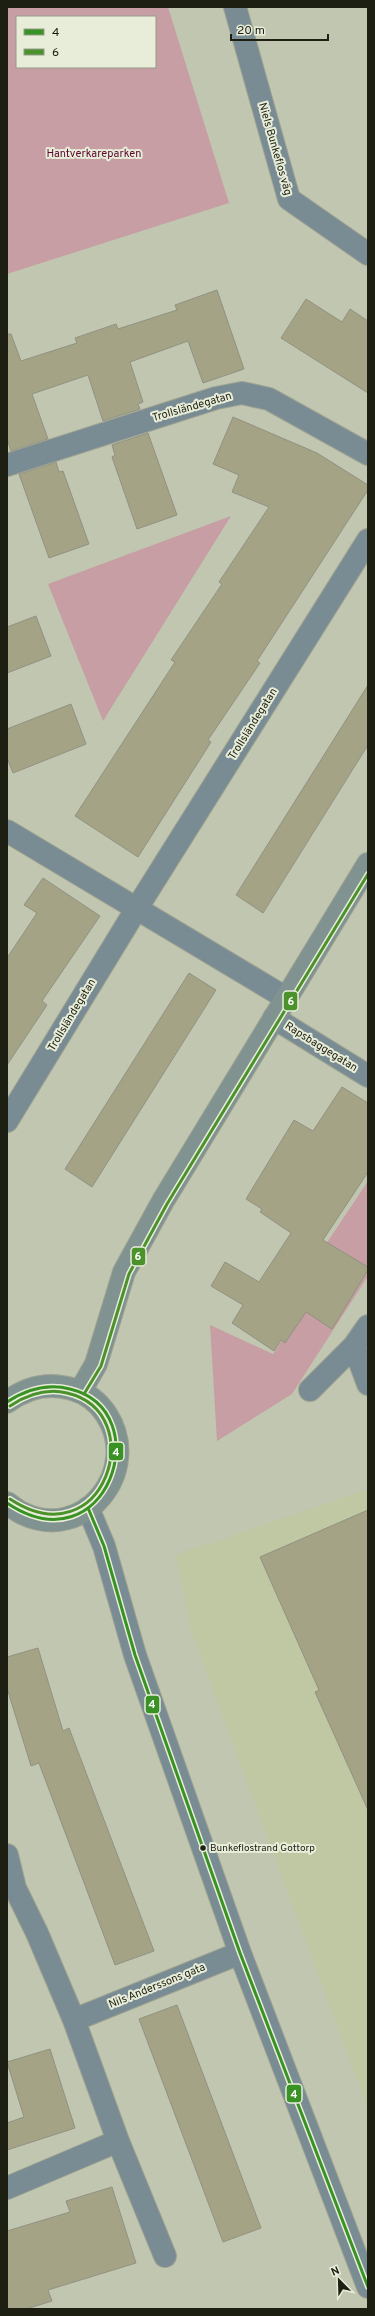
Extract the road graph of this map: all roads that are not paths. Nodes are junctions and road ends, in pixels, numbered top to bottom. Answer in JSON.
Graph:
{"nodes":[{"id":1,"x":235,"y":7,"type":"edge"},
{"id":2,"x":368,"y":254,"type":"edge"},
{"id":3,"x":368,"y":454,"type":"edge"},
{"id":4,"x":7,"y":465,"type":"edge"},
{"id":5,"x":368,"y":540,"type":"edge"},
{"id":6,"x":7,"y":831,"type":"edge"},
{"id":7,"x":368,"y":864,"type":"edge"},
{"id":8,"x":137,"y":908,"type":"junction"},
{"id":9,"x":286,"y":998,"type":"junction"},
{"id":10,"x":274,"y":1018,"type":"junction"},
{"id":11,"x":368,"y":1076,"type":"edge"},
{"id":12,"x":7,"y":1121,"type":"edge"},
{"id":13,"x":368,"y":1326,"type":"edge"},
{"id":14,"x":354,"y":1346,"type":"junction"},
{"id":15,"x":368,"y":1384,"type":"edge"},
{"id":16,"x":310,"y":1390,"type":"dead end"},
{"id":17,"x":80,"y":1392,"type":"junction"},
{"id":18,"x":7,"y":1402,"type":"edge"},
{"id":19,"x":7,"y":1503,"type":"edge"},
{"id":20,"x":88,"y":1508,"type":"junction"},
{"id":21,"x":7,"y":1855,"type":"edge"},
{"id":22,"x":11,"y":1889,"type":"edge"},
{"id":23,"x":240,"y":1953,"type":"junction"},
{"id":24,"x":74,"y":2020,"type":"junction"},
{"id":25,"x":118,"y":2141,"type":"junction"},
{"id":26,"x":7,"y":2188,"type":"edge"},
{"id":27,"x":165,"y":2256,"type":"dead end"},
{"id":28,"x":368,"y":2287,"type":"edge"}],
"edges":[{"from":1,"to":2,"type":"street","name":"Niels Bunkeflos väg"},
{"from":3,"to":4,"type":"street","name":"Trollsländegatan"},
{"from":5,"to":8,"type":"street","name":"Trollsländegatan"},
{"from":6,"to":8,"type":"street"},
{"from":7,"to":9,"type":"street"},
{"from":8,"to":9,"type":"street"},
{"from":8,"to":12,"type":"street","name":"Trollsländegatan"},
{"from":9,"to":10,"type":"street"},
{"from":10,"to":11,"type":"street","name":"Rapsbaggegatan"},
{"from":10,"to":17,"type":"street"},
{"from":13,"to":14,"type":"street"},
{"from":14,"to":15,"type":"street"},
{"from":14,"to":16,"type":"street"},
{"from":17,"to":18,"type":"street"},
{"from":17,"to":20,"type":"street"},
{"from":19,"to":20,"type":"street"},
{"from":20,"to":23,"type":"street"},
{"from":21,"to":22,"type":"street"},
{"from":22,"to":24,"type":"street"},
{"from":23,"to":24,"type":"street","name":"Nils Anderssons gata"},
{"from":23,"to":28,"type":"street"},
{"from":24,"to":25,"type":"street"},
{"from":25,"to":26,"type":"street"},
{"from":25,"to":27,"type":"street"}]}
